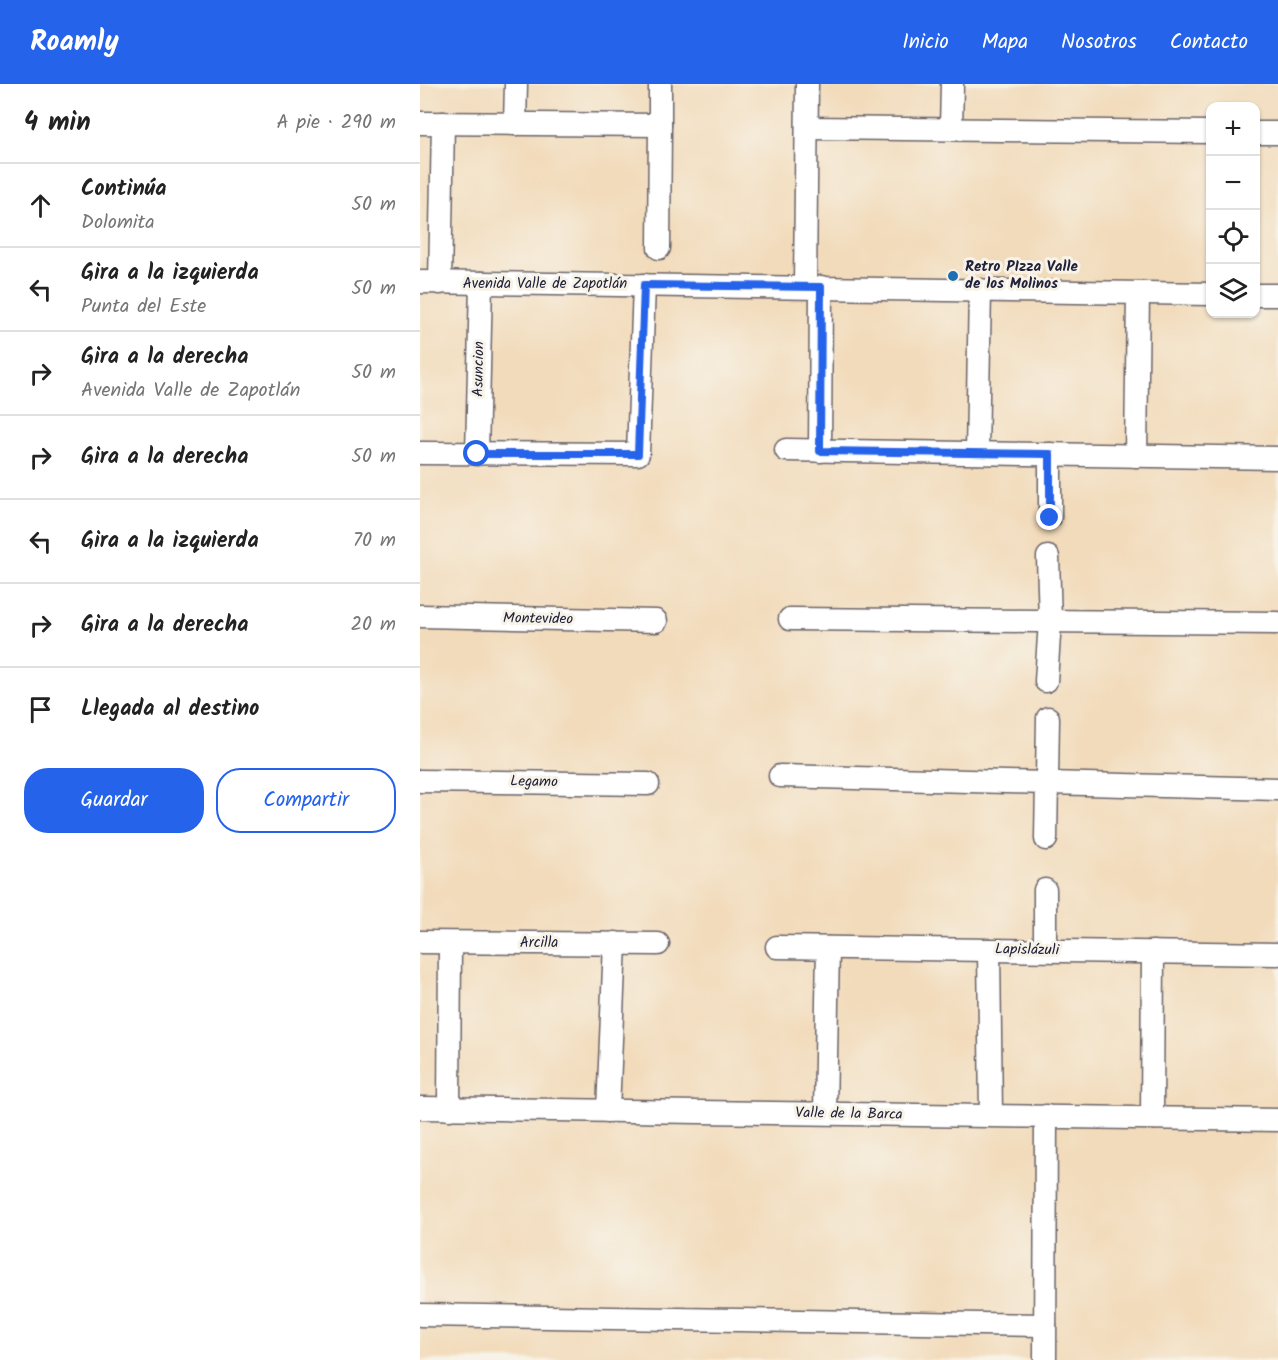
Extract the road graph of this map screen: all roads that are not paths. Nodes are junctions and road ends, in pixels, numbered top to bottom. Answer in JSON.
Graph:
{"nodes":[{"id":1,"x":516,"y":84,"type":"edge"},
{"id":2,"x":660,"y":84,"type":"edge"},
{"id":3,"x":807,"y":84,"type":"edge"},
{"id":4,"x":952,"y":84,"type":"edge"},
{"id":5,"x":420,"y":123,"type":"edge"},
{"id":6,"x":443,"y":123,"type":"junction"},
{"id":7,"x":515,"y":124,"type":"junction"},
{"id":8,"x":660,"y":125,"type":"junction"},
{"id":9,"x":807,"y":128,"type":"junction"},
{"id":10,"x":951,"y":129,"type":"junction"},
{"id":11,"x":1206,"y":132,"type":"edge"},
{"id":12,"x":1260,"y":133,"type":"edge"},
{"id":13,"x":1278,"y":133,"type":"edge"},
{"id":14,"x":659,"y":248,"type":"dead end"},
{"id":15,"x":430,"y":283,"type":"edge"},
{"id":16,"x":481,"y":283,"type":"junction"},
{"id":17,"x":644,"y":285,"type":"junction"},
{"id":18,"x":813,"y":287,"type":"junction"},
{"id":19,"x":980,"y":290,"type":"junction"},
{"id":20,"x":1138,"y":293,"type":"junction"},
{"id":21,"x":1206,"y":294,"type":"edge"},
{"id":22,"x":1260,"y":295,"type":"edge"},
{"id":23,"x":1278,"y":295,"type":"edge"},
{"id":24,"x":786,"y":450,"type":"dead end"},
{"id":25,"x":820,"y":451,"type":"junction"},
{"id":26,"x":420,"y":453,"type":"edge"},
{"id":27,"x":977,"y":453,"type":"junction"},
{"id":28,"x":477,"y":454,"type":"junction"},
{"id":29,"x":1050,"y":454,"type":"junction"},
{"id":30,"x":1136,"y":456,"type":"junction"},
{"id":31,"x":1278,"y":458,"type":"edge"},
{"id":32,"x":1050,"y":518,"type":"dead end"},
{"id":33,"x":1048,"y":557,"type":"dead end"},
{"id":34,"x":420,"y":616,"type":"edge"},
{"id":35,"x":790,"y":618,"type":"dead end"},
{"id":36,"x":656,"y":621,"type":"dead end"},
{"id":37,"x":1050,"y":621,"type":"junction"},
{"id":38,"x":1278,"y":623,"type":"edge"},
{"id":39,"x":1047,"y":681,"type":"dead end"},
{"id":40,"x":1048,"y":718,"type":"dead end"},
{"id":41,"x":780,"y":776,"type":"dead end"},
{"id":42,"x":420,"y":781,"type":"edge"},
{"id":43,"x":1047,"y":783,"type":"junction"},
{"id":44,"x":648,"y":784,"type":"dead end"},
{"id":45,"x":1278,"y":789,"type":"edge"},
{"id":46,"x":1046,"y":839,"type":"dead end"},
{"id":47,"x":1045,"y":890,"type":"dead end"},
{"id":48,"x":420,"y":942,"type":"edge"},
{"id":49,"x":450,"y":943,"type":"junction"},
{"id":50,"x":615,"y":943,"type":"junction"},
{"id":51,"x":658,"y":944,"type":"dead end"},
{"id":52,"x":777,"y":947,"type":"dead end"},
{"id":53,"x":828,"y":948,"type":"junction"},
{"id":54,"x":989,"y":950,"type":"junction"},
{"id":55,"x":1045,"y":950,"type":"junction"},
{"id":56,"x":1153,"y":952,"type":"junction"},
{"id":57,"x":1278,"y":954,"type":"edge"},
{"id":58,"x":420,"y":1108,"type":"edge"},
{"id":59,"x":449,"y":1109,"type":"junction"},
{"id":60,"x":608,"y":1111,"type":"junction"},
{"id":61,"x":825,"y":1113,"type":"junction"},
{"id":62,"x":991,"y":1115,"type":"junction"},
{"id":63,"x":1046,"y":1116,"type":"junction"},
{"id":64,"x":1152,"y":1118,"type":"junction"},
{"id":65,"x":1278,"y":1120,"type":"edge"},
{"id":66,"x":420,"y":1315,"type":"edge"},
{"id":67,"x":1045,"y":1325,"type":"junction"},
{"id":68,"x":1045,"y":1360,"type":"edge"}],
"edges":[{"from":1,"to":7,"type":"street"},
{"from":2,"to":8,"type":"street"},
{"from":3,"to":9,"type":"street"},
{"from":4,"to":10,"type":"street"},
{"from":5,"to":6,"type":"street"},
{"from":6,"to":7,"type":"street"},
{"from":6,"to":15,"type":"street"},
{"from":7,"to":8,"type":"street"},
{"from":8,"to":14,"type":"street"},
{"from":9,"to":10,"type":"street"},
{"from":9,"to":18,"type":"street"},
{"from":10,"to":11,"type":"street"},
{"from":12,"to":13,"type":"street"},
{"from":15,"to":16,"type":"street","name":"Avenida Valle de Zapotlán"},
{"from":16,"to":17,"type":"street","name":"Avenida Valle de Zapotlán"},
{"from":16,"to":28,"type":"street","name":"Asuncion"},
{"from":17,"to":18,"type":"street","name":"Avenida Valle de Zapotlán"},
{"from":17,"to":28,"type":"street"},
{"from":18,"to":19,"type":"street","name":"Avenida Valle de Zapotlán"},
{"from":18,"to":25,"type":"street"},
{"from":19,"to":20,"type":"street","name":"Avenida Valle de Zapotlán"},
{"from":19,"to":27,"type":"street"},
{"from":20,"to":21,"type":"street","name":"Avenida Valle de Zapotlán"},
{"from":20,"to":30,"type":"street"},
{"from":22,"to":23,"type":"street"},
{"from":24,"to":25,"type":"street"},
{"from":25,"to":27,"type":"street"},
{"from":26,"to":28,"type":"street"},
{"from":27,"to":29,"type":"street"},
{"from":29,"to":30,"type":"street"},
{"from":29,"to":32,"type":"street"},
{"from":30,"to":31,"type":"street"},
{"from":33,"to":37,"type":"street"},
{"from":34,"to":36,"type":"street","name":"Montevideo"},
{"from":35,"to":37,"type":"street"},
{"from":37,"to":38,"type":"street"},
{"from":37,"to":39,"type":"street"},
{"from":40,"to":43,"type":"street"},
{"from":41,"to":43,"type":"street"},
{"from":42,"to":44,"type":"street","name":"Legamo"},
{"from":43,"to":45,"type":"street"},
{"from":43,"to":46,"type":"street"},
{"from":47,"to":55,"type":"street"},
{"from":48,"to":49,"type":"street","name":"Arcilla"},
{"from":49,"to":50,"type":"street","name":"Arcilla"},
{"from":49,"to":59,"type":"street"},
{"from":50,"to":51,"type":"street","name":"Arcilla"},
{"from":50,"to":60,"type":"street"},
{"from":52,"to":53,"type":"street","name":"Lapislázuli"},
{"from":53,"to":54,"type":"street","name":"Lapislázuli"},
{"from":53,"to":61,"type":"street"},
{"from":54,"to":55,"type":"street","name":"Lapislázuli"},
{"from":54,"to":62,"type":"street"},
{"from":55,"to":56,"type":"street","name":"Lapislázuli"},
{"from":56,"to":57,"type":"street","name":"Lapislázuli"},
{"from":56,"to":64,"type":"street"},
{"from":58,"to":59,"type":"street","name":"Valle de la Barca"},
{"from":59,"to":60,"type":"street","name":"Valle de la Barca"},
{"from":60,"to":61,"type":"street","name":"Valle de la Barca"},
{"from":61,"to":62,"type":"street","name":"Valle de la Barca"},
{"from":62,"to":63,"type":"street","name":"Valle de la Barca"},
{"from":63,"to":64,"type":"street","name":"Valle de la Barca"},
{"from":63,"to":67,"type":"street"},
{"from":64,"to":65,"type":"street","name":"Valle de la Barca"},
{"from":66,"to":67,"type":"street"},
{"from":67,"to":68,"type":"street"}]}
